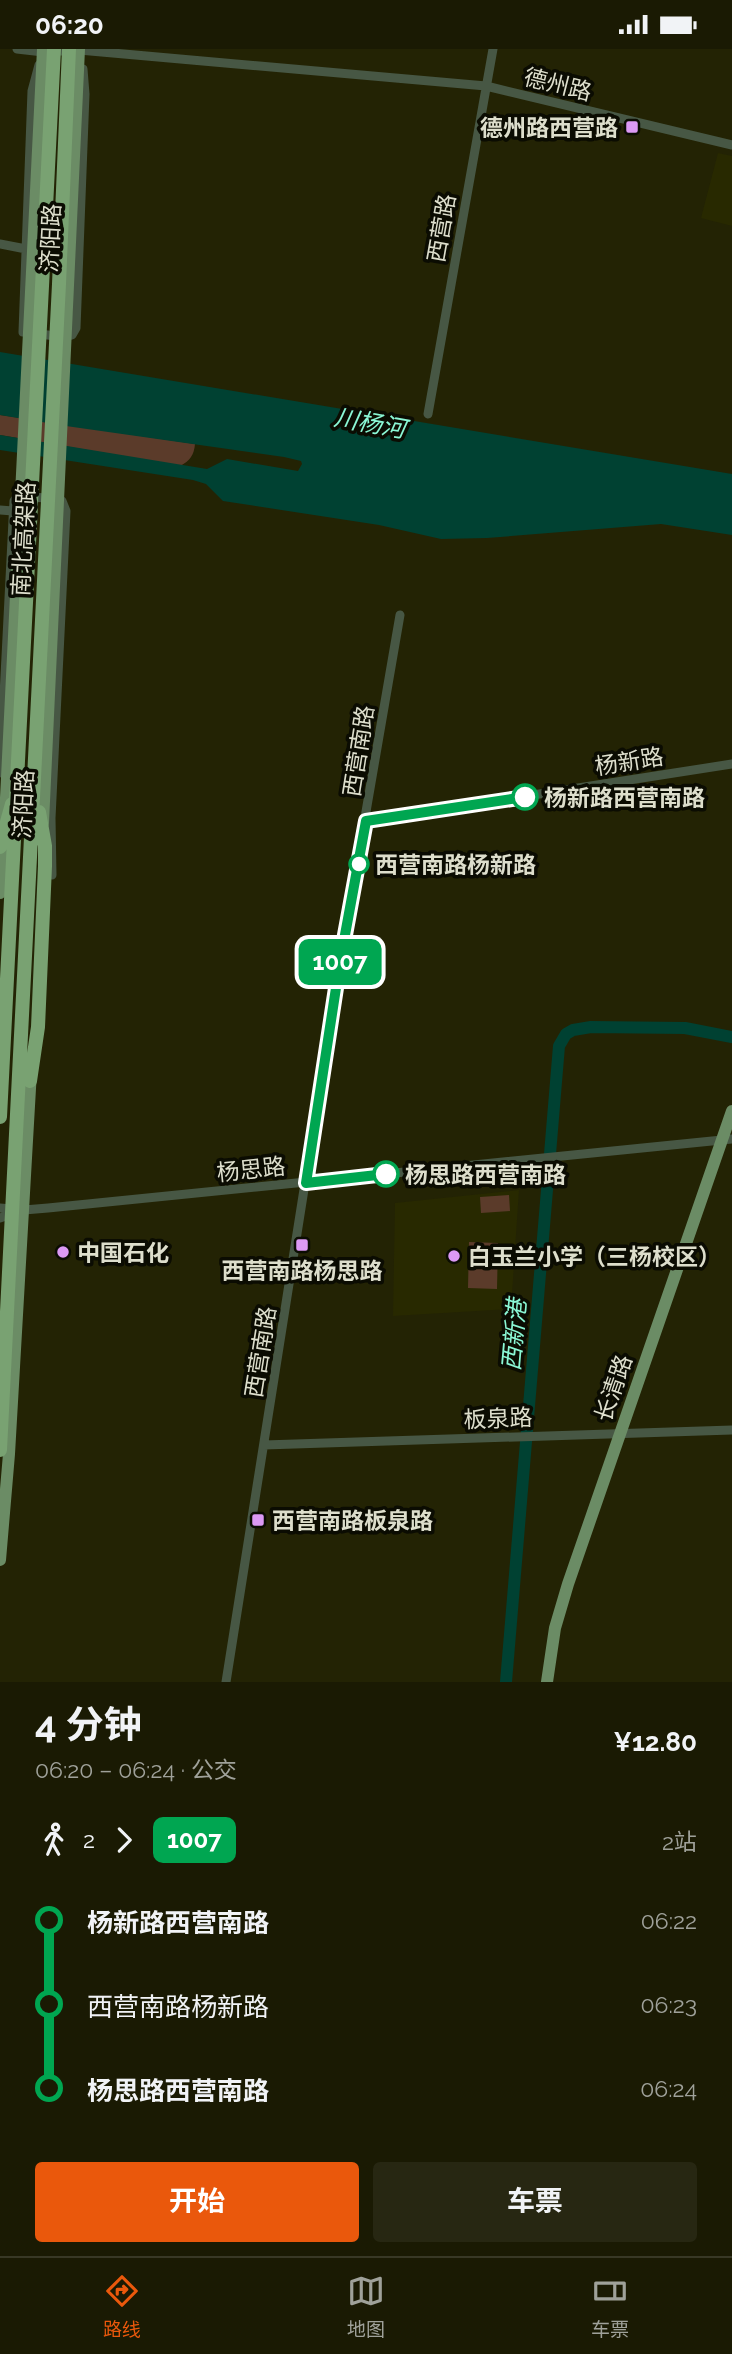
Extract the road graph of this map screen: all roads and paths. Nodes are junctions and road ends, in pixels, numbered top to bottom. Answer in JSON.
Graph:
{"nodes":[{"id":1,"x":17,"y":49,"type":"edge"},
{"id":2,"x":75,"y":49,"type":"edge"},
{"id":3,"x":493,"y":49,"type":"edge"},
{"id":4,"x":47,"y":50,"type":"edge"},
{"id":5,"x":486,"y":86,"type":"junction"},
{"id":6,"x":732,"y":145,"type":"edge"},
{"id":7,"x":0,"y":244,"type":"edge"},
{"id":8,"x":26,"y":249,"type":"junction"},
{"id":9,"x":428,"y":414,"type":"dead end"},
{"id":10,"x":0,"y":510,"type":"edge"},
{"id":11,"x":13,"y":511,"type":"junction"},
{"id":12,"x":400,"y":615,"type":"dead end"},
{"id":13,"x":4,"y":760,"type":"edge"},
{"id":14,"x":45,"y":764,"type":"junction"},
{"id":15,"x":732,"y":764,"type":"edge"},
{"id":16,"x":17,"y":789,"type":"junction"},
{"id":17,"x":34,"y":790,"type":"junction"},
{"id":18,"x":366,"y":821,"type":"junction"},
{"id":19,"x":0,"y":847,"type":"edge"},
{"id":20,"x":0,"y":893,"type":"edge"},
{"id":21,"x":30,"y":1081,"type":"junction"},
{"id":22,"x":732,"y":1111,"type":"edge"},
{"id":23,"x":0,"y":1117,"type":"edge"},
{"id":24,"x":726,"y":1140,"type":"edge"},
{"id":25,"x":306,"y":1183,"type":"junction"},
{"id":26,"x":0,"y":1208,"type":"edge"},
{"id":27,"x":24,"y":1210,"type":"junction"},
{"id":28,"x":0,"y":1217,"type":"edge"},
{"id":29,"x":732,"y":1430,"type":"edge"},
{"id":30,"x":620,"y":1434,"type":"junction"},
{"id":31,"x":264,"y":1445,"type":"junction"},
{"id":32,"x":0,"y":1450,"type":"edge"},
{"id":33,"x":0,"y":1560,"type":"edge"},
{"id":34,"x":226,"y":1682,"type":"edge"},
{"id":35,"x":547,"y":1682,"type":"edge"}],
"edges":[{"from":1,"to":4,"type":"street","name":"德州路"},
{"from":2,"to":4,"type":"street","name":"德州路"},
{"from":2,"to":5,"type":"street","name":"德州路"},
{"from":2,"to":8,"type":"street"},
{"from":2,"to":14,"type":"main road","name":"济阳路"},
{"from":2,"to":17,"type":"highway","name":"南北高架路"},
{"from":3,"to":5,"type":"street","name":"西营路"},
{"from":4,"to":8,"type":"street"},
{"from":4,"to":13,"type":"main road","name":"济阳路"},
{"from":4,"to":16,"type":"highway","name":"南北高架路"},
{"from":5,"to":6,"type":"street","name":"德州路"},
{"from":5,"to":9,"type":"street","name":"西营路"},
{"from":7,"to":8,"type":"street"},
{"from":10,"to":11,"type":"street"},
{"from":11,"to":13,"type":"street"},
{"from":11,"to":21,"type":"street"},
{"from":12,"to":18,"type":"street","name":"西营南路"},
{"from":13,"to":14,"type":"street"},
{"from":13,"to":20,"type":"main road","name":"济阳路"},
{"from":14,"to":21,"type":"main road","name":"济阳路"},
{"from":15,"to":18,"type":"street","name":"杨新路"},
{"from":16,"to":19,"type":"highway"},
{"from":16,"to":23,"type":"highway","name":"南北高架路"},
{"from":17,"to":21,"type":"highway"},
{"from":17,"to":32,"type":"highway","name":"南北高架路"},
{"from":18,"to":25,"type":"street","name":"西营南路"},
{"from":21,"to":27,"type":"main road","name":"济阳路"},
{"from":22,"to":24,"type":"main road","name":"长清路"},
{"from":24,"to":25,"type":"street","name":"杨思路"},
{"from":24,"to":30,"type":"main road","name":"长清路"},
{"from":25,"to":27,"type":"street","name":"杨思路"},
{"from":25,"to":31,"type":"street","name":"西营南路"},
{"from":26,"to":27,"type":"street"},
{"from":27,"to":28,"type":"street"},
{"from":27,"to":33,"type":"main road","name":"济阳路"},
{"from":29,"to":30,"type":"street","name":"板泉路"},
{"from":30,"to":31,"type":"street","name":"板泉路"},
{"from":30,"to":35,"type":"main road","name":"长清路"},
{"from":31,"to":34,"type":"street","name":"西营南路"}]}
